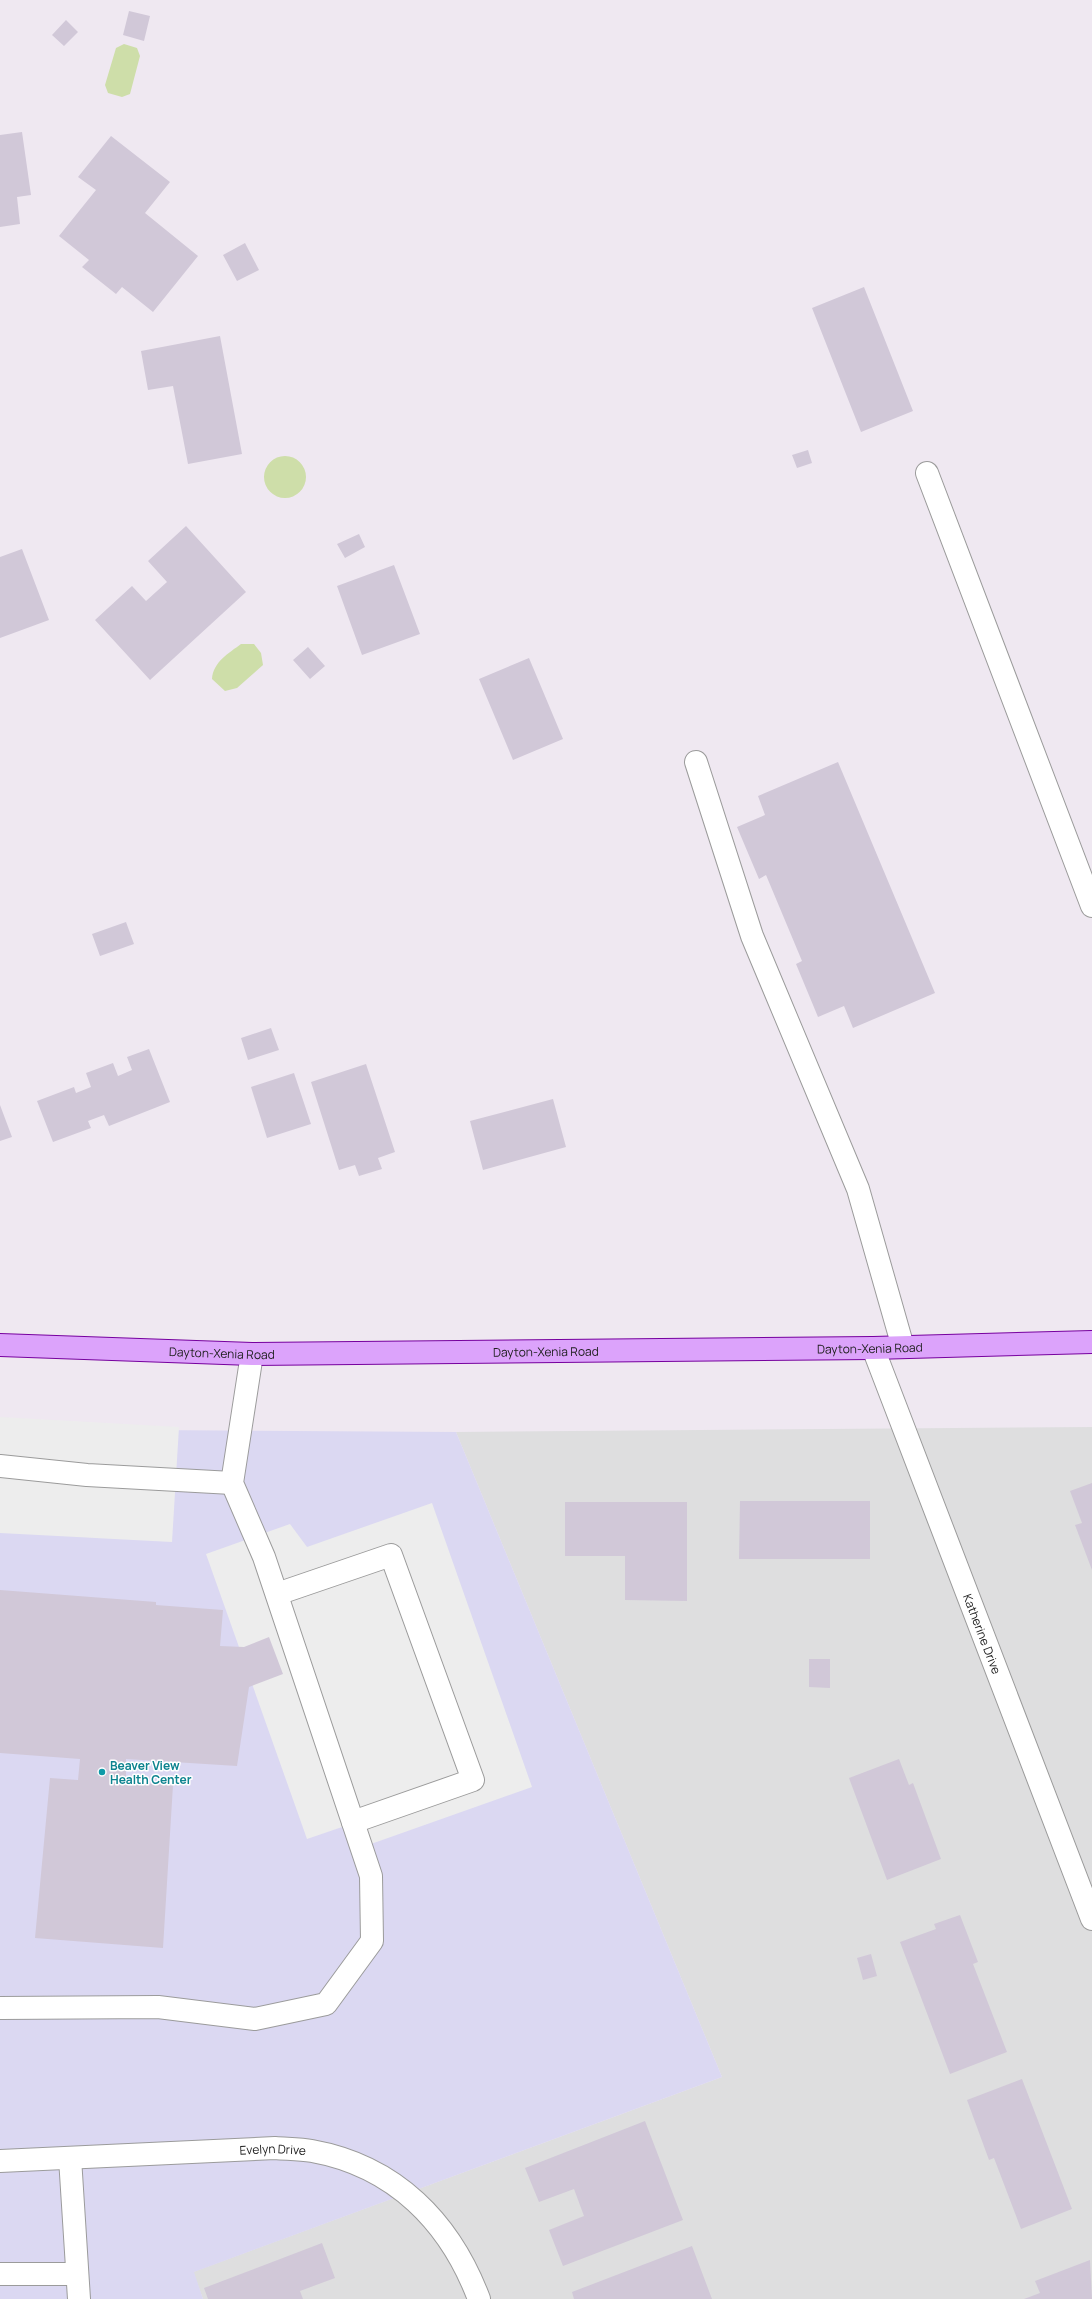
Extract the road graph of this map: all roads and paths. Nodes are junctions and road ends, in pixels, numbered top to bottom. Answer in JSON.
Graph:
{"nodes":[{"id":1,"x":927,"y":473,"type":"dead end"},
{"id":2,"x":696,"y":762,"type":"dead end"},
{"id":3,"x":1092,"y":906,"type":"edge"},
{"id":4,"x":1092,"y":1342,"type":"edge"},
{"id":5,"x":0,"y":1345,"type":"edge"},
{"id":6,"x":903,"y":1347,"type":"junction"},
{"id":7,"x":873,"y":1348,"type":"junction"},
{"id":8,"x":252,"y":1354,"type":"junction"},
{"id":9,"x":0,"y":1466,"type":"edge"},
{"id":10,"x":232,"y":1483,"type":"junction"},
{"id":11,"x":277,"y":1594,"type":"junction"},
{"id":12,"x":353,"y":1822,"type":"junction"},
{"id":13,"x":1092,"y":1919,"type":"edge"},
{"id":14,"x":0,"y":2008,"type":"edge"},
{"id":15,"x":70,"y":2158,"type":"junction"},
{"id":16,"x":0,"y":2161,"type":"edge"},
{"id":17,"x":0,"y":2274,"type":"edge"},
{"id":18,"x":77,"y":2274,"type":"junction"},
{"id":19,"x":79,"y":2299,"type":"edge"},
{"id":20,"x":479,"y":2299,"type":"edge"}],
"edges":[{"from":1,"to":3,"type":"street"},
{"from":2,"to":6,"type":"street"},
{"from":4,"to":6,"type":"main road","name":"Dayton-Xenia Road"},
{"from":5,"to":8,"type":"main road","name":"Dayton-Xenia Road"},
{"from":6,"to":7,"type":"main road","name":"Dayton-Xenia Road"},
{"from":7,"to":8,"type":"main road","name":"Dayton-Xenia Road"},
{"from":7,"to":13,"type":"street","name":"Katherine Drive"},
{"from":8,"to":10,"type":"street"},
{"from":9,"to":10,"type":"street"},
{"from":10,"to":11,"type":"street"},
{"from":11,"to":12,"type":"street"},
{"from":11,"to":12,"type":"street"},
{"from":12,"to":14,"type":"street"},
{"from":15,"to":16,"type":"street","name":"Evelyn Drive"},
{"from":15,"to":18,"type":"street"},
{"from":15,"to":20,"type":"street","name":"Evelyn Drive"},
{"from":17,"to":18,"type":"street"},
{"from":18,"to":19,"type":"street"}]}
